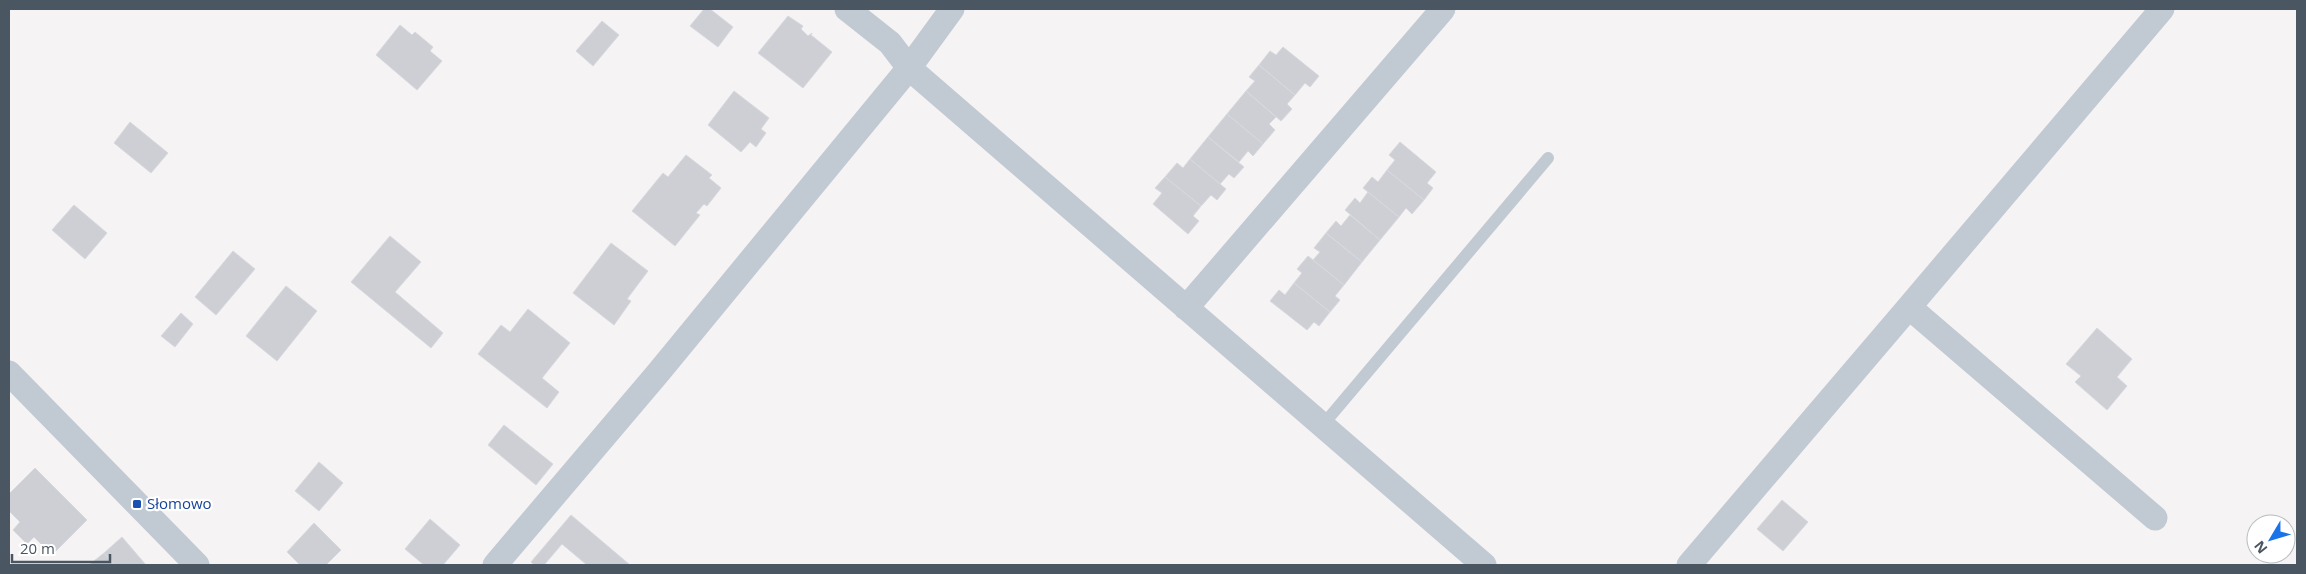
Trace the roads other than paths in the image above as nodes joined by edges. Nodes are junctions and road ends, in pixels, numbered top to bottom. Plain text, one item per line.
1 (847, 9) edge
2 (952, 9) edge
3 (1443, 9) edge
4 (2162, 9) edge
5 (909, 68) junction
6 (1548, 158) dead end
7 (1909, 307) junction
8 (1186, 308) junction
9 (9, 373) edge
10 (1322, 426) junction
11 (2155, 518) dead end
12 (197, 565) edge
13 (494, 565) edge
14 (1484, 565) edge
15 (1689, 565) edge

1 - 5 street
2 - 5 street
3 - 8 street
4 - 7 street
5 - 8 street
5 - 13 street
6 - 10 lane
7 - 11 street
7 - 15 street
8 - 10 street
9 - 12 street
10 - 14 street

